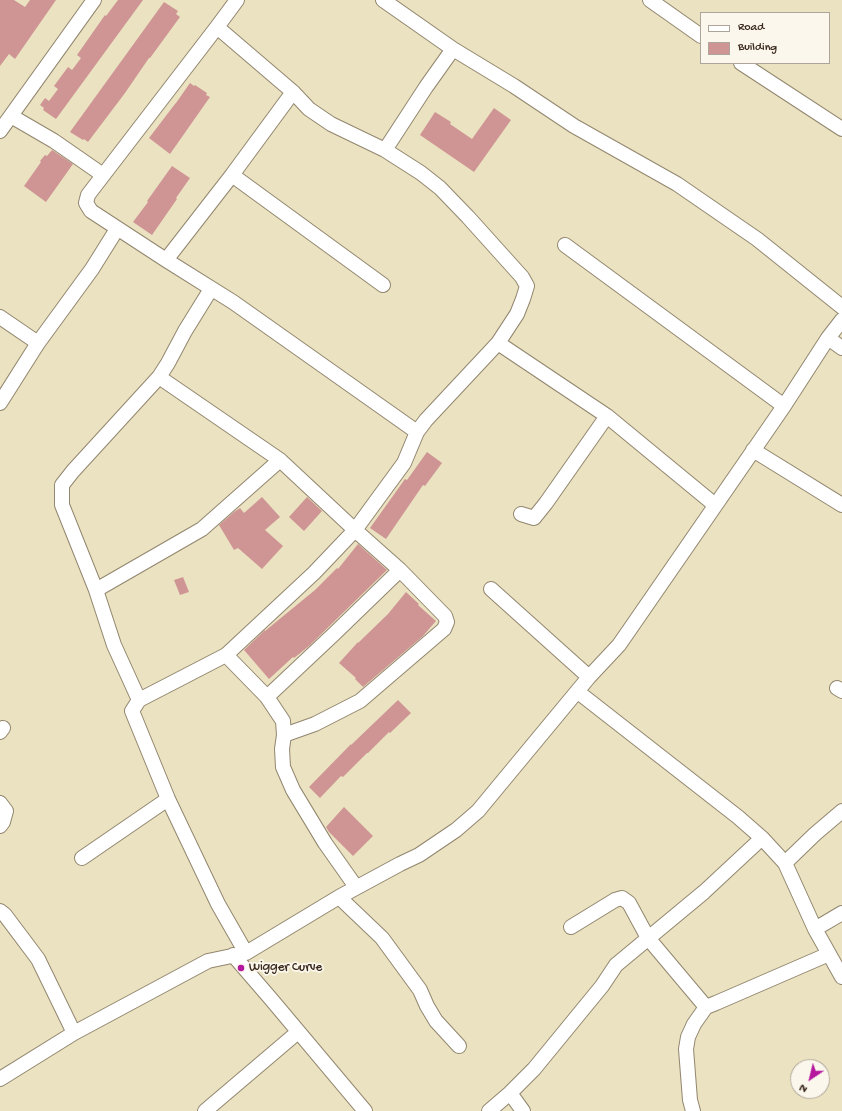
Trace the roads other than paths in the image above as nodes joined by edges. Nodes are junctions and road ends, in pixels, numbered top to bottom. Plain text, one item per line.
1 (94, 0) edge
2 (237, 0) edge
3 (383, 0) edge
4 (660, 2) edge
5 (217, 27) junction
6 (700, 35) edge
7 (453, 49) junction
8 (743, 64) edge
9 (292, 92) junction
10 (11, 116) junction
11 (842, 129) edge
12 (0, 131) edge
13 (385, 150) junction
14 (103, 175) junction
15 (232, 175) junction
16 (117, 229) junction
17 (565, 245) dead end
18 (166, 260) junction
19 (383, 285) dead end
20 (211, 289) junction
21 (842, 307) edge
22 (0, 317) edge
23 (842, 320) edge
24 (828, 338) junction
25 (38, 343) junction
26 (498, 343) junction
27 (842, 348) edge
28 (159, 377) junction
29 (0, 403) edge
30 (784, 406) junction
31 (607, 416) junction
32 (417, 432) junction
33 (753, 450) junction
34 (280, 460) junction
35 (716, 505) junction
36 (842, 505) edge
37 (521, 514) dead end
38 (355, 530) junction
39 (400, 570) junction
40 (96, 590) junction
41 (491, 590) dead end
42 (226, 655) junction
43 (589, 677) junction
44 (578, 692) junction
45 (266, 697) junction
46 (138, 700) junction
47 (284, 735) junction
48 (168, 799) junction
49 (0, 803) edge
50 (842, 811) edge
51 (0, 826) edge
52 (762, 838) junction
53 (82, 858) dead end
54 (785, 863) junction
55 (356, 887) junction
56 (338, 897) junction
57 (0, 911) edge
58 (842, 913) edge
59 (571, 927) dead end
60 (815, 929) junction
61 (648, 938) junction
62 (240, 954) junction
63 (829, 954) junction
64 (842, 976) edge
65 (706, 1007) junction
66 (298, 1032) junction
67 (74, 1033) junction
68 (458, 1046) dead end
69 (0, 1079) edge
70 (510, 1093) junction
71 (205, 1111) edge
72 (365, 1111) edge
73 (489, 1111) edge
74 (523, 1111) edge
75 (693, 1111) edge

1 - 10 street
2 - 5 street
3 - 7 street
4 - 6 street
5 - 9 street
5 - 14 street
7 - 13 street
7 - 21 street
8 - 11 street
9 - 13 street
9 - 15 street
10 - 12 street
10 - 14 street
13 - 26 street
14 - 16 street
15 - 18 street
15 - 19 street
16 - 18 street
16 - 25 street
17 - 30 street
18 - 20 street
20 - 28 street
20 - 32 street
22 - 25 street
23 - 24 street
24 - 27 street
24 - 30 street
25 - 29 street
26 - 31 street
26 - 32 street
28 - 34 street
28 - 40 street
30 - 33 street
31 - 35 street
31 - 37 street
32 - 38 street
33 - 35 street
33 - 36 street
34 - 38 street
34 - 40 street
35 - 43 street
38 - 39 street
38 - 42 street
39 - 45 street
39 - 47 street
40 - 46 street
41 - 43 street
42 - 45 street
42 - 46 street
43 - 44 street
44 - 52 street
44 - 55 street
45 - 47 street
46 - 48 street
47 - 55 street
48 - 53 street
48 - 62 street
49 - 51 street
50 - 54 street
52 - 54 street
52 - 61 street
54 - 60 street
55 - 56 street
56 - 62 street
56 - 68 street
57 - 67 street
58 - 60 street
59 - 61 street
60 - 63 street
61 - 65 street
61 - 70 street
62 - 66 street
62 - 67 street
63 - 64 street
63 - 65 street
65 - 75 street
66 - 71 street
66 - 72 street
67 - 69 street
70 - 73 street
70 - 74 street

